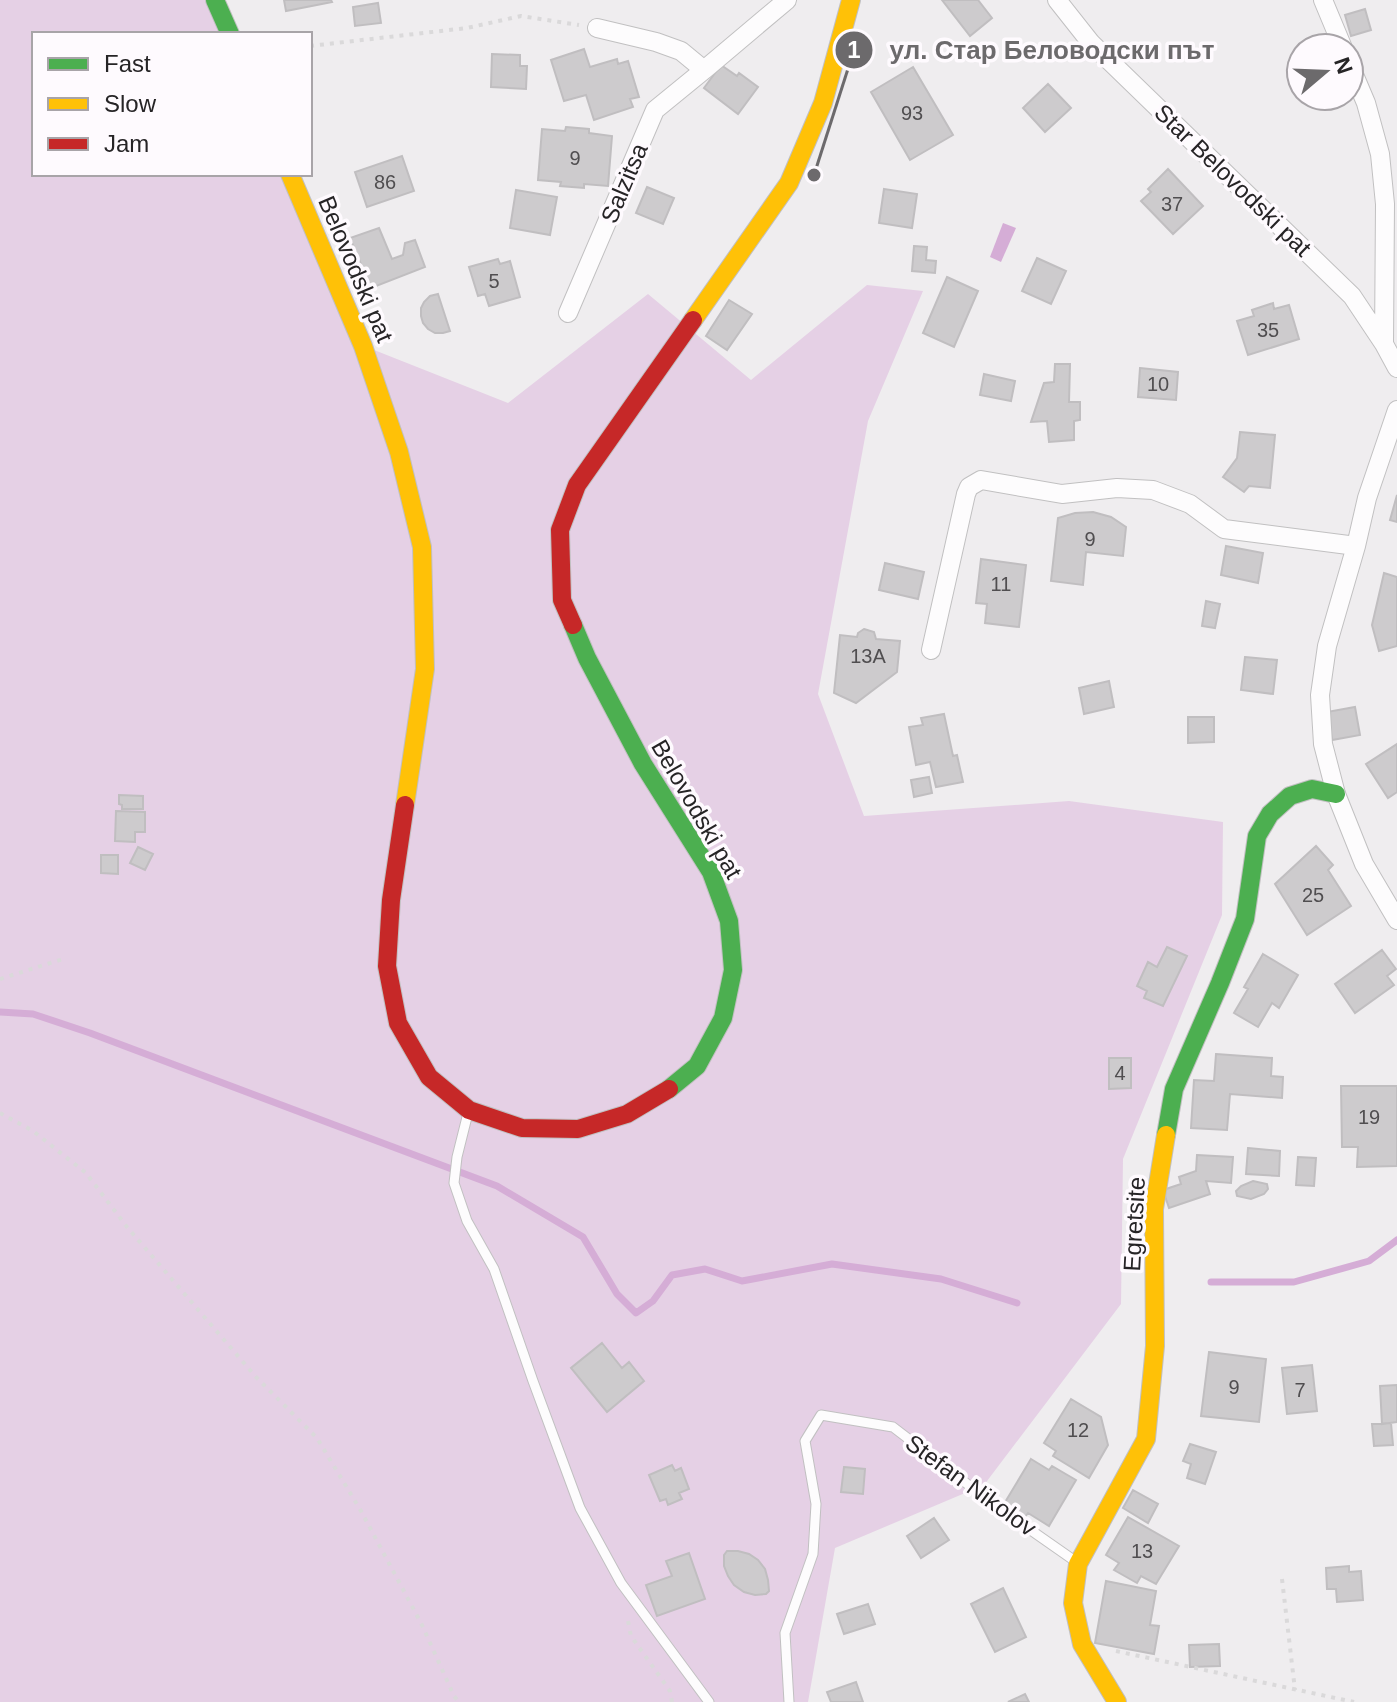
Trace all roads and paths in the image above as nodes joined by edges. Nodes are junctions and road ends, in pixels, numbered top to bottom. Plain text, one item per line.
1 (215, 0) edge
2 (787, 0) edge
3 (851, 0) edge
4 (1057, 0) edge
5 (1323, 0) edge
6 (597, 28) joint
7 (229, 32) edge
8 (1336, 32) edge
9 (312, 46) edge
10 (704, 70) junction
11 (1365, 101) edge
12 (291, 176) edge
13 (568, 313) dead end
14 (1384, 344) junction
15 (1397, 368) edge
16 (1397, 410) edge
17 (1356, 546) junction
18 (931, 650) dead end
19 (1336, 794) junction
20 (1397, 920) edge
21 (66, 958) dead end
22 (0, 979) edge
23 (469, 1110) junction
24 (0, 1113) edge
25 (1078, 1564) junction
26 (1282, 1579) dead end
27 (621, 1583) junction
28 (1082, 1644) junction
29 (1295, 1690) junction
30 (459, 1702) edge
31 (672, 1702) edge
32 (709, 1702) edge
33 (789, 1702) edge
34 (1117, 1702) edge
35 (1354, 1702) edge

1 - 7 street
2 - 10 street, Salzitsa
3 - 23 street, Belovodski pat
4 - 14 street, Star Belovodski pat
5 - 8 street
6 - 9 path
6 - 10 street
10 - 13 street, Salzitsa
11 - 14 street
12 - 23 street, Belovodski pat
14 - 15 street, Star Belovodski pat
16 - 17 street
17 - 18 street
17 - 19 street
19 - 20 street
19 - 25 street, Egretsite
21 - 22 path
23 - 27 lane
24 - 30 path
25 - 28 street, Egretsite
25 - 33 lane, Stefan Nikolov
26 - 29 path
27 - 31 path
27 - 32 lane
28 - 29 path
28 - 34 street, Egretsite
29 - 35 path

